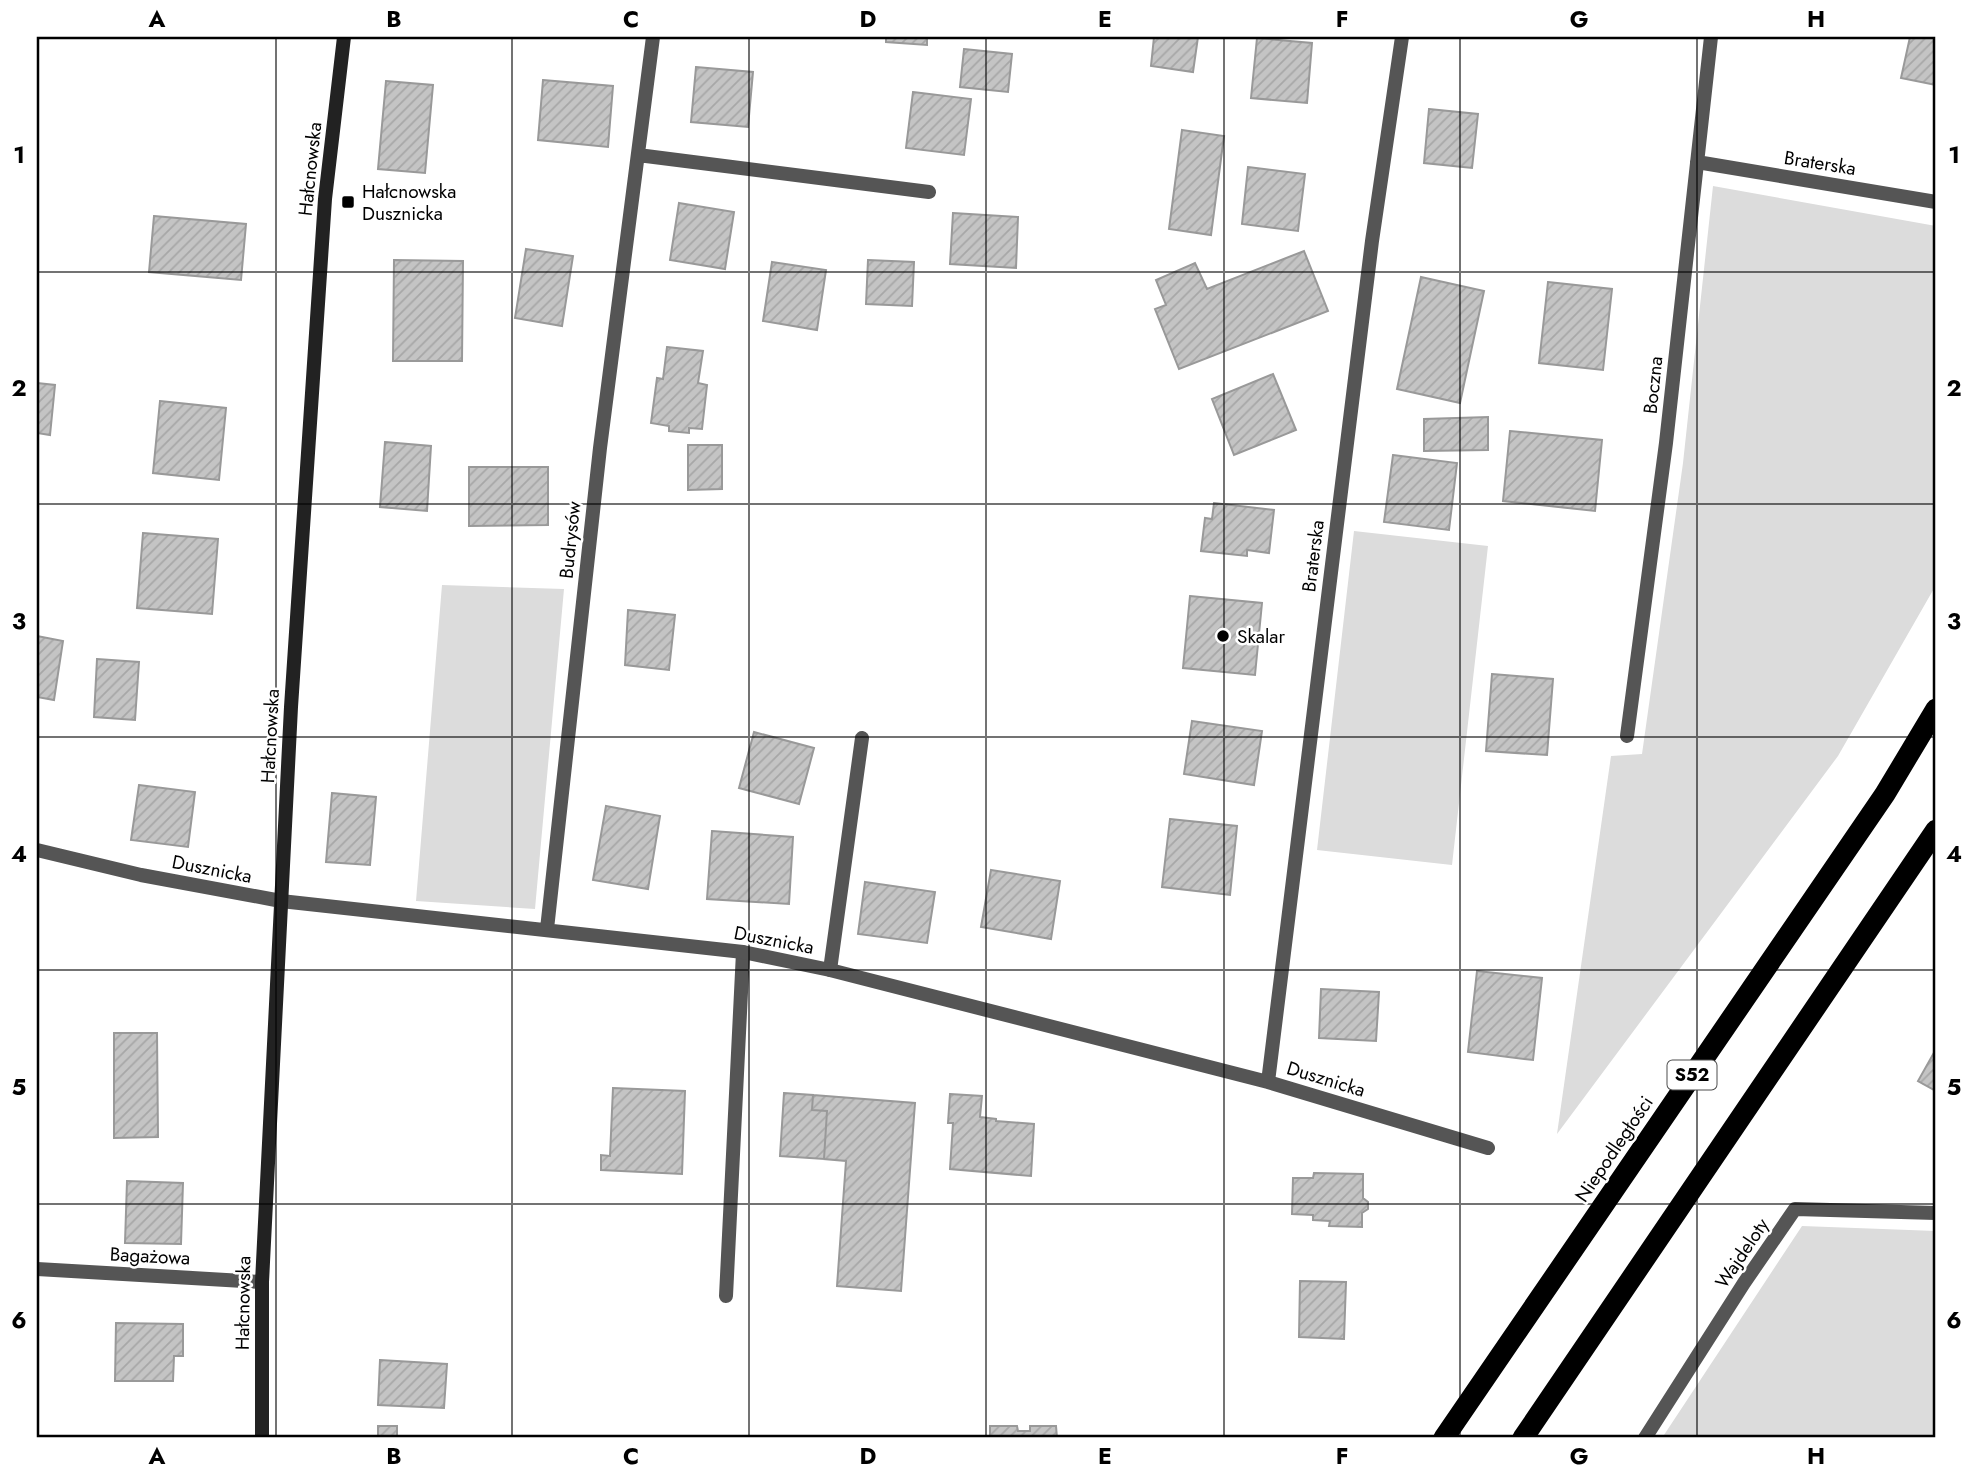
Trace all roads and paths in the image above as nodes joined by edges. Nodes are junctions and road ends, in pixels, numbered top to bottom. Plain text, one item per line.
1 (344, 37) edge
2 (653, 37) edge
3 (1402, 37) edge
4 (1711, 37) edge
5 (638, 155) junction
6 (1697, 162) junction
7 (929, 192) dead end
8 (1936, 202) edge
9 (1936, 709) edge
10 (1627, 736) dead end
11 (862, 738) dead end
12 (1936, 830) edge
13 (37, 850) edge
14 (281, 901) junction
15 (547, 929) junction
16 (743, 952) junction
17 (830, 970) junction
18 (1268, 1082) junction
19 (1488, 1147) dead end
20 (1936, 1213) edge
21 (37, 1269) edge
22 (262, 1282) junction
23 (726, 1296) dead end
24 (262, 1438) edge
25 (1444, 1438) edge
26 (1523, 1438) edge
27 (1645, 1438) edge

1 - 14 street, Hałcnowska
2 - 5 street, Budrysów
3 - 18 street, Braterska
4 - 6 street, Boczna
5 - 7 street
5 - 15 street, Budrysów
6 - 8 street, Braterska
6 - 10 street, Boczna
9 - 25 highway, Niepodległości / S52
11 - 17 street
12 - 26 highway
13 - 14 street, Dusznicka
14 - 15 street, Dusznicka
14 - 22 street, Hałcnowska
15 - 16 street, Dusznicka
16 - 17 street, Dusznicka
16 - 23 street
17 - 18 street, Dusznicka
18 - 19 street, Dusznicka
20 - 27 street, Wajdeloty
21 - 22 street, Bagażowa
22 - 24 street, Hałcnowska

